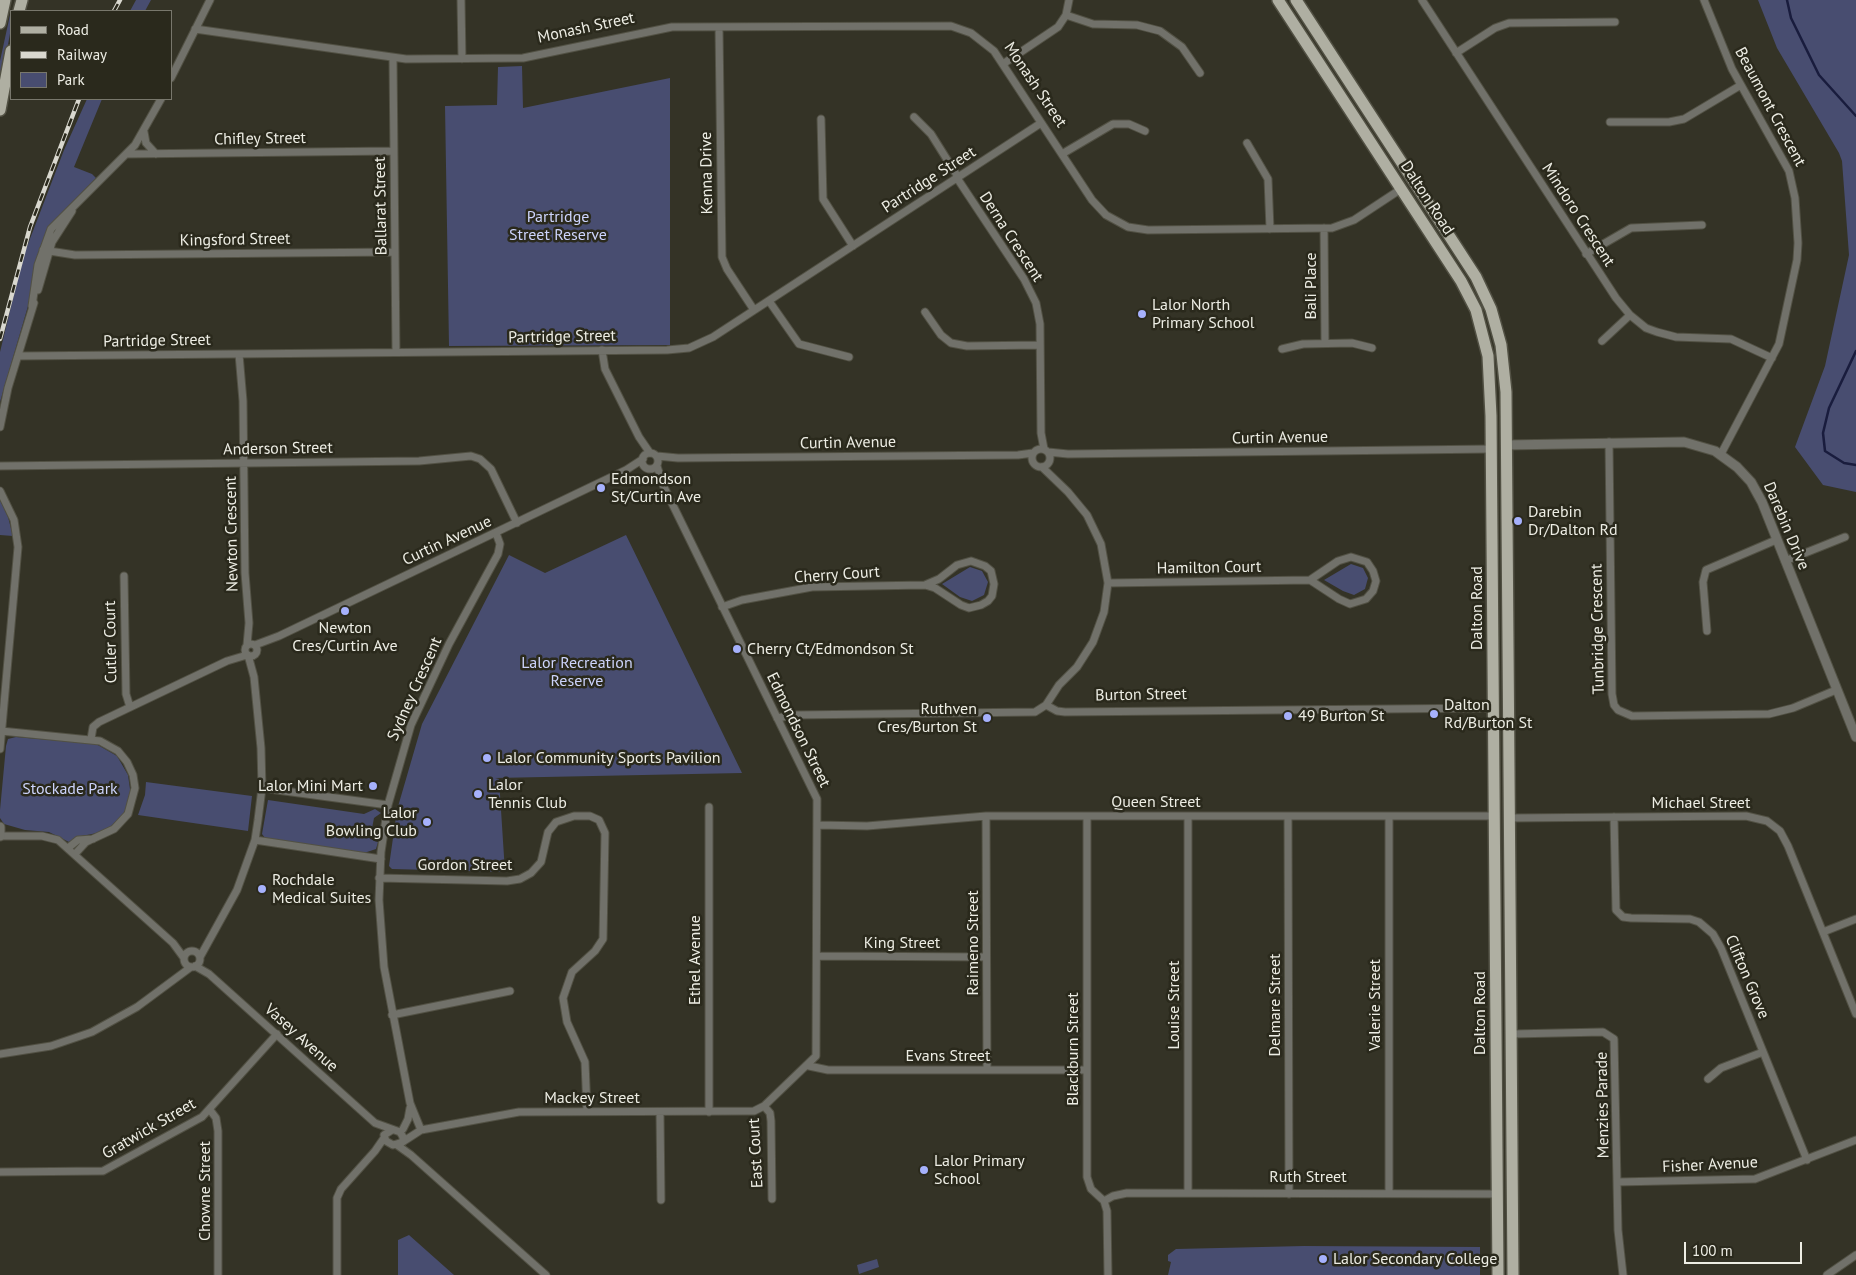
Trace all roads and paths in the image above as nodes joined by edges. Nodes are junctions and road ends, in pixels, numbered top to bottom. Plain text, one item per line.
1 (4, 0) edge
2 (210, 0) edge
3 (462, 0) edge
4 (1070, 0) edge
5 (1278, 0) edge
6 (1296, 0) edge
7 (1422, 0) edge
8 (1704, 0) edge
9 (1066, 15) junction
10 (1615, 22) dead end
11 (0, 23) edge
12 (719, 27) junction
13 (195, 29) junction
14 (1456, 53) junction
15 (10, 56) edge
16 (393, 59) junction
17 (462, 59) junction
18 (1003, 64) junction
19 (1200, 73) dead end
20 (172, 76) edge
21 (1741, 86) junction
22 (160, 100) edge
23 (0, 110) edge
24 (914, 118) dead end
25 (821, 119) dead end
26 (1610, 122) dead end
27 (1041, 123) junction
28 (1145, 131) dead end
29 (144, 132) junction
30 (1246, 143) dead end
31 (394, 151) junction
32 (127, 154) junction
33 (156, 154) junction
34 (1062, 154) junction
35 (957, 177) junction
36 (1414, 181) junction
37 (1402, 189) junction
38 (1702, 225) dead end
39 (1324, 228) junction
40 (1270, 229) junction
41 (853, 246) junction
42 (46, 251) junction
43 (395, 252) junction
44 (1586, 254) junction
45 (769, 301) junction
46 (754, 310) junction
47 (926, 312) dead end
48 (1630, 315) junction
49 (1602, 341) dead end
50 (1325, 343) junction
51 (1040, 345) junction
52 (1372, 348) dead end
53 (1282, 349) dead end
54 (602, 350) junction
55 (396, 352) junction
56 (239, 354) junction
57 (18, 356) junction
58 (849, 357) dead end
59 (1772, 358) junction
60 (0, 427) edge
61 (1609, 442) junction
62 (1506, 445) junction
63 (1492, 449) junction
64 (1044, 454) junction
65 (1721, 454) junction
66 (1018, 455) junction
67 (650, 461) junction
68 (1033, 462) junction
69 (244, 463) junction
70 (0, 466) edge
71 (1042, 467) junction
72 (1055, 480) junction
73 (0, 491) edge
74 (517, 523) junction
75 (496, 532) junction
76 (1845, 537) dead end
77 (1776, 540) junction
78 (1785, 561) junction
79 (124, 576) dead end
80 (1310, 580) junction
81 (1108, 583) junction
82 (925, 585) junction
83 (722, 607) junction
84 (1707, 631) dead end
85 (251, 650) junction
86 (1836, 690) junction
87 (1046, 705) junction
88 (130, 707) junction
89 (1494, 708) junction
90 (1509, 708) junction
91 (778, 718) junction
92 (1, 731) edge
93 (1856, 738) edge
94 (91, 739) junction
95 (0, 749) edge
96 (262, 788) junction
97 (388, 805) junction
98 (709, 808) dead end
99 (986, 816) junction
100 (1087, 816) junction
101 (1188, 816) junction
102 (1288, 816) junction
103 (1389, 816) junction
104 (1494, 816) junction
105 (1614, 817) junction
106 (1510, 818) junction
107 (818, 826) junction
108 (0, 832) edge
109 (94, 838) junction
110 (255, 840) junction
111 (68, 848) junction
112 (75, 854) junction
113 (381, 859) junction
114 (379, 878) junction
115 (1856, 918) edge
116 (1823, 932) junction
117 (817, 956) junction
118 (986, 956) junction
119 (192, 959) junction
120 (510, 992) dead end
121 (1856, 1014) edge
122 (392, 1015) junction
123 (277, 1034) junction
124 (1512, 1034) junction
125 (1763, 1052) junction
126 (0, 1054) edge
127 (808, 1066) junction
128 (987, 1070) junction
129 (1087, 1070) junction
130 (1708, 1079) dead end
131 (410, 1103) junction
132 (764, 1106) junction
133 (210, 1110) junction
134 (587, 1111) junction
135 (660, 1112) junction
136 (709, 1112) junction
137 (375, 1122) junction
138 (397, 1130) junction
139 (421, 1130) junction
140 (384, 1137) junction
141 (1856, 1140) edge
142 (399, 1143) junction
143 (376, 1151) junction
144 (1807, 1160) junction
145 (0, 1172) edge
146 (1617, 1182) junction
147 (1188, 1193) junction
148 (1389, 1193) junction
149 (1289, 1194) junction
150 (1497, 1194) junction
151 (1513, 1194) junction
152 (772, 1199) dead end
153 (661, 1200) dead end
154 (1104, 1201) junction
155 (1856, 1255) edge
156 (218, 1275) edge
157 (337, 1275) edge
158 (546, 1275) edge
159 (1108, 1275) edge
160 (1498, 1275) edge
161 (1513, 1275) edge
162 (1623, 1275) edge
163 (1827, 1275) edge

1 - 11 main road
2 - 13 street
3 - 17 street
4 - 9 street
5 - 37 main road, Dalton Road
6 - 36 main road, Dalton Road
7 - 14 street, Mindoro Crescent
8 - 21 street, Beaumont Crescent
9 - 18 street
9 - 19 street
10 - 14 street
12 - 17 street, Monash Street
12 - 18 street, Monash Street
12 - 46 street, Kenna Drive
13 - 16 street, Monash Street
13 - 20 street
14 - 44 street, Mindoro Crescent
15 - 23 main road
16 - 17 street, Monash Street
16 - 31 street, Ballarat Street
18 - 27 street, Monash Street
21 - 26 street
21 - 59 street, Beaumont Crescent
22 - 29 street
24 - 35 street, Derna Crescent
25 - 41 street
27 - 34 street, Monash Street
27 - 35 street, Partridge Street
28 - 34 street
29 - 32 street
29 - 33 street
30 - 40 street
31 - 33 street, Chifley Street
31 - 43 street, Ballarat Street
32 - 33 street, Chifley Street
32 - 42 street
34 - 40 street, Monash Street
35 - 41 street, Partridge Street
35 - 51 street, Derna Crescent
36 - 37 main road, Monash Street
36 - 62 main road, Dalton Road
37 - 39 street, Monash Street
37 - 63 main road, Dalton Road
38 - 44 street
39 - 40 street, Monash Street
39 - 50 street, Bali Place
41 - 45 street, Partridge Street
42 - 43 street, Kingsford Street
42 - 57 street
43 - 55 street, Ballarat Street
44 - 48 street, Mindoro Crescent
45 - 46 street, Partridge Street
45 - 58 street
46 - 54 street, Partridge Street
47 - 51 street
48 - 49 street
48 - 59 street, Mindoro Crescent
50 - 52 street, Bali Place
50 - 53 street, Bali Place
51 - 64 street, Derna Crescent
54 - 55 street, Partridge Street
54 - 67 street, Edmondson Street
55 - 56 street, Partridge Street
56 - 57 street, Partridge Street
56 - 69 street, Newton Crescent
57 - 60 street
59 - 65 street, Beaumont Crescent
61 - 62 street, Darebin Drive
61 - 65 street, Darebin Drive
61 - 86 street, Tunbridge Crescent
62 - 90 main road, Dalton Road
63 - 64 street, Curtin Avenue
63 - 89 main road, Dalton Road
64 - 66 street, Curtin Avenue
64 - 68 street, Derna Crescent
64 - 71 street
64 - 72 street
65 - 77 street, Darebin Drive
66 - 67 street, Curtin Avenue
66 - 68 street, Curtin Avenue
67 - 74 street, Curtin Avenue
67 - 83 street, Edmondson Street
68 - 71 street, Curtin Avenue
69 - 70 street, Anderson Street
69 - 74 street, Anderson Street
69 - 85 street, Newton Crescent
71 - 72 street, Curtin Avenue
72 - 81 street, Curtin Avenue
73 - 92 street
74 - 75 street, Curtin Avenue
75 - 85 street, Curtin Avenue
75 - 97 street, Sydney Crescent
76 - 78 street
77 - 78 street, Darebin Drive
77 - 84 street
78 - 86 street, Darebin Drive
79 - 88 street, Cutler Court
80 - 80 street
80 - 81 street, Hamilton Court
81 - 87 street, Curtin Avenue
82 - 82 street, Cherry Court
82 - 83 street, Cherry Court
83 - 91 street, Edmondson Street
85 - 88 street, Curtin Avenue
85 - 96 street, Newton Crescent
86 - 93 street, Darebin Drive
87 - 89 street, Burton Street
87 - 91 street
88 - 94 street, Curtin Avenue
89 - 90 main road, Burton Street
89 - 104 main road, Dalton Road
90 - 106 main road, Dalton Road
91 - 107 street, Edmondson Street
92 - 94 street
92 - 95 street
94 - 109 street
96 - 97 street
96 - 110 street, Newton Crescent
97 - 113 street, Sydney Crescent
98 - 136 street, Ethel Avenue
99 - 100 street, Queen Street
99 - 107 street, Queen Street
99 - 118 street, Raimeno Street
100 - 101 street, Queen Street
100 - 129 street, Blackburn Street
101 - 102 street, Queen Street
101 - 147 street, Louise Street
102 - 103 street, Queen Street
102 - 149 street, Delmare Street
103 - 104 street, Queen Street
103 - 148 street, Valerie Street
104 - 150 main road, Dalton Road
105 - 106 street, Michael Street
105 - 116 street, Michael Street
105 - 125 street, Clifton Grove
106 - 124 main road, Dalton Road
107 - 117 street, Edmondson Street
108 - 111 street, Vasey Avenue
109 - 111 street
109 - 112 street
110 - 113 street
110 - 119 street, Newton Crescent
111 - 112 street, Vasey Avenue
112 - 119 street, Vasey Avenue
113 - 114 street, Sydney Crescent
114 - 122 street, Sydney Crescent
114 - 134 street, Gordon Street
115 - 116 street
116 - 121 street, Michael Street
117 - 118 street, King Street
117 - 127 street, Edmondson Street
118 - 128 street, Raimeno Street
119 - 123 street, Vasey Avenue
119 - 126 street, Newton Crescent
120 - 122 street
122 - 131 street, Sydney Crescent
123 - 133 street, Gratwick Street
123 - 137 street, Vasey Avenue
124 - 146 street, Menzies Parade
124 - 151 main road, Dalton Road
125 - 130 street
125 - 144 street, Clifton Grove
127 - 128 street, Evans Street
127 - 132 street, Edmondson Street
128 - 129 street, Evans Street
129 - 154 street, Blackburn Street
131 - 138 street, Sydney Crescent
131 - 139 street, Sydney Crescent
132 - 136 street, Mackey Street
132 - 152 street, East Court
133 - 145 street, Gratwick Street
133 - 156 street, Chowne Street
134 - 135 street, Mackey Street
134 - 139 street, Mackey Street
135 - 136 street, Mackey Street
135 - 153 street
137 - 138 street, Vasey Avenue
137 - 140 street, Vasey Avenue
138 - 139 street, Mackey Street
138 - 140 street
138 - 142 street
139 - 142 street, Mackey Street
140 - 142 street, Vasey Avenue
140 - 143 street
141 - 144 street, Fisher Avenue
142 - 143 street, Mackey Street
142 - 158 street
143 - 157 street
144 - 146 street, Fisher Avenue
146 - 162 street, Menzies Parade
147 - 149 street, Ruth Street
147 - 154 street, Ruth Street
148 - 149 street, Ruth Street
148 - 150 street, Ruth Street
150 - 151 main road, Ruth Street
150 - 160 main road, Dalton Road
151 - 161 main road, Dalton Road
154 - 159 street
155 - 163 street

